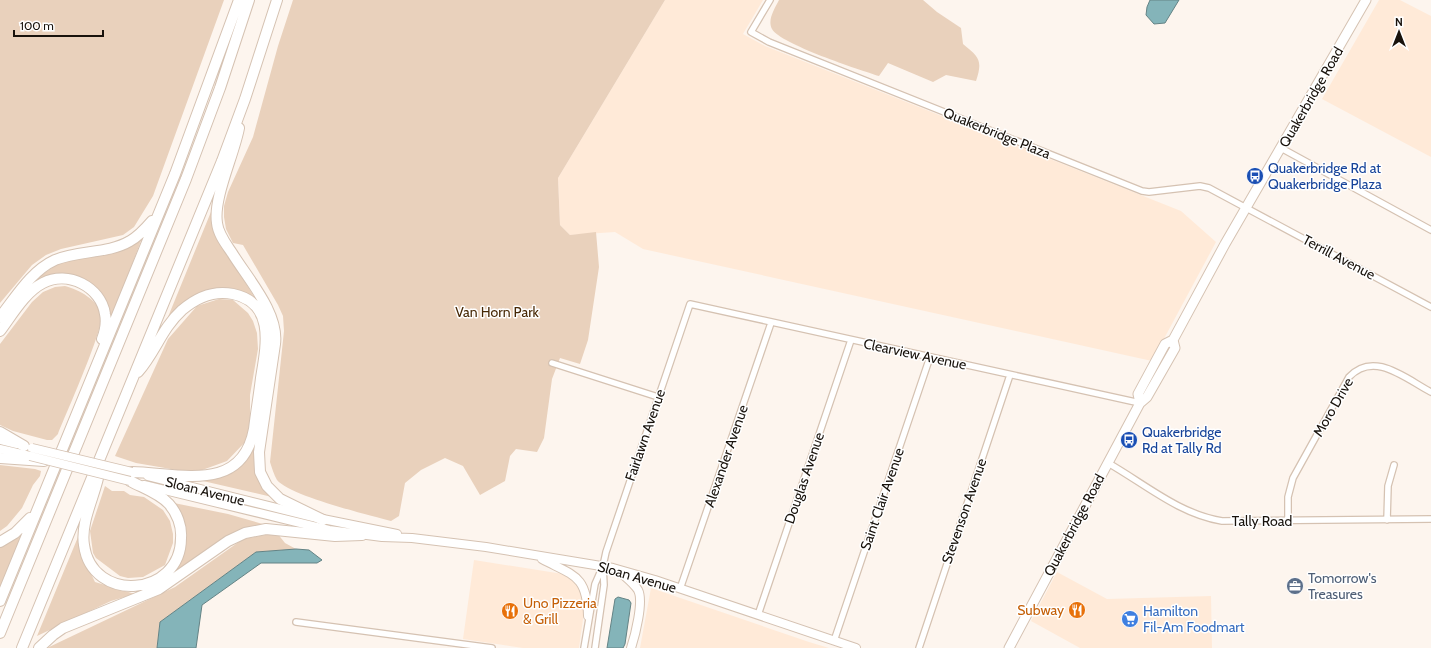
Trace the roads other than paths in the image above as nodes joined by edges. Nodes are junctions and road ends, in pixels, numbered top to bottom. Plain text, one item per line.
1 (239, 0) edge
2 (249, 0) edge
3 (277, 0) edge
4 (770, 0) edge
5 (1366, 0) edge
6 (245, 99) junction
7 (1281, 148) junction
8 (1246, 207) junction
9 (158, 215) junction
10 (1431, 230) edge
11 (690, 304) joint
12 (1431, 307) edge
13 (0, 317) edge
14 (771, 322) junction
15 (0, 331) edge
16 (851, 340) junction
17 (930, 357) junction
18 (552, 363) dead end
19 (1010, 375) junction
20 (134, 376) junction
21 (90, 379) junction
22 (1431, 392) edge
23 (658, 397) junction
24 (1140, 403) junction
25 (0, 432) edge
26 (0, 440) edge
27 (0, 449) edge
28 (28, 452) junction
29 (102, 454) junction
30 (0, 458) edge
31 (51, 462) joint
32 (1108, 463) junction
33 (1394, 465) dead end
34 (131, 477) junction
35 (34, 513) junction
36 (1431, 519) edge
37 (323, 520) junction
38 (1387, 520) junction
39 (1288, 521) junction
40 (362, 535) junction
41 (412, 538) junction
42 (0, 542) edge
43 (536, 555) junction
44 (604, 566) junction
45 (617, 569) junction
46 (680, 589) junction
47 (0, 601) edge
48 (758, 615) junction
49 (588, 616) junction
50 (296, 622) dead end
51 (0, 633) edge
52 (834, 641) junction
53 (22, 648) edge
54 (39, 648) edge
55 (492, 648) edge
56 (584, 648) edge
57 (595, 648) edge
58 (631, 648) edge
59 (856, 648) edge
60 (919, 648) edge
61 (1009, 648) edge

1 - 9 highway
2 - 51 highway
3 - 6 highway
4 - 8 street, Quakerbridge Plaza
5 - 7 main road, Quakerbridge Road
6 - 20 highway
6 - 37 highway
7 - 8 main road, Quakerbridge Road
7 - 10 street
8 - 12 street, Terrill Avenue
8 - 24 main road, Quakerbridge Road
9 - 13 highway
9 - 21 highway
11 - 14 street, Clearview Avenue
11 - 23 street, Fairlawn Avenue
14 - 16 street, Clearview Avenue
14 - 46 street, Alexander Avenue
15 - 21 highway
16 - 17 street, Clearview Avenue
16 - 48 street, Douglas Avenue
17 - 19 street, Clearview Avenue
17 - 52 street, Saint Clair Avenue
18 - 23 street
19 - 24 street, Clearview Avenue
19 - 60 street, Stevenson Avenue
20 - 29 highway
20 - 34 highway
21 - 35 highway
22 - 39 street, Moro Drive
23 - 44 street, Fairlawn Avenue
24 - 32 main road, Quakerbridge Road
25 - 28 highway
26 - 28 main road, Sloan Avenue
27 - 28 main road, Sloan Avenue
28 - 30 highway
28 - 31 highway, bridge
28 - 34 main road, Sloan Avenue, bridge
29 - 34 highway
29 - 53 highway
31 - 34 main road, Sloan Avenue, bridge
32 - 39 street, Tally Road
32 - 61 main road, Quakerbridge Road
33 - 38 street
34 - 37 main road, Sloan Avenue
34 - 40 main road, Sloan Avenue
35 - 42 highway
35 - 47 highway
36 - 38 street, Tally Road
37 - 41 main road, Sloan Avenue
38 - 39 street, Tally Road
40 - 41 main road, Sloan Avenue
40 - 54 highway
41 - 43 main road, Sloan Avenue
43 - 44 main road, Sloan Avenue
43 - 49 main road
44 - 45 main road, Sloan Avenue
44 - 49 street, Fairlawn Avenue
44 - 57 street, Fairlawn Avenue
45 - 46 main road, Sloan Avenue
45 - 58 main road
46 - 48 main road, Sloan Avenue
48 - 52 main road, Sloan Avenue
49 - 56 street, Fairlawn Avenue
50 - 55 street
52 - 59 main road, Sloan Avenue

